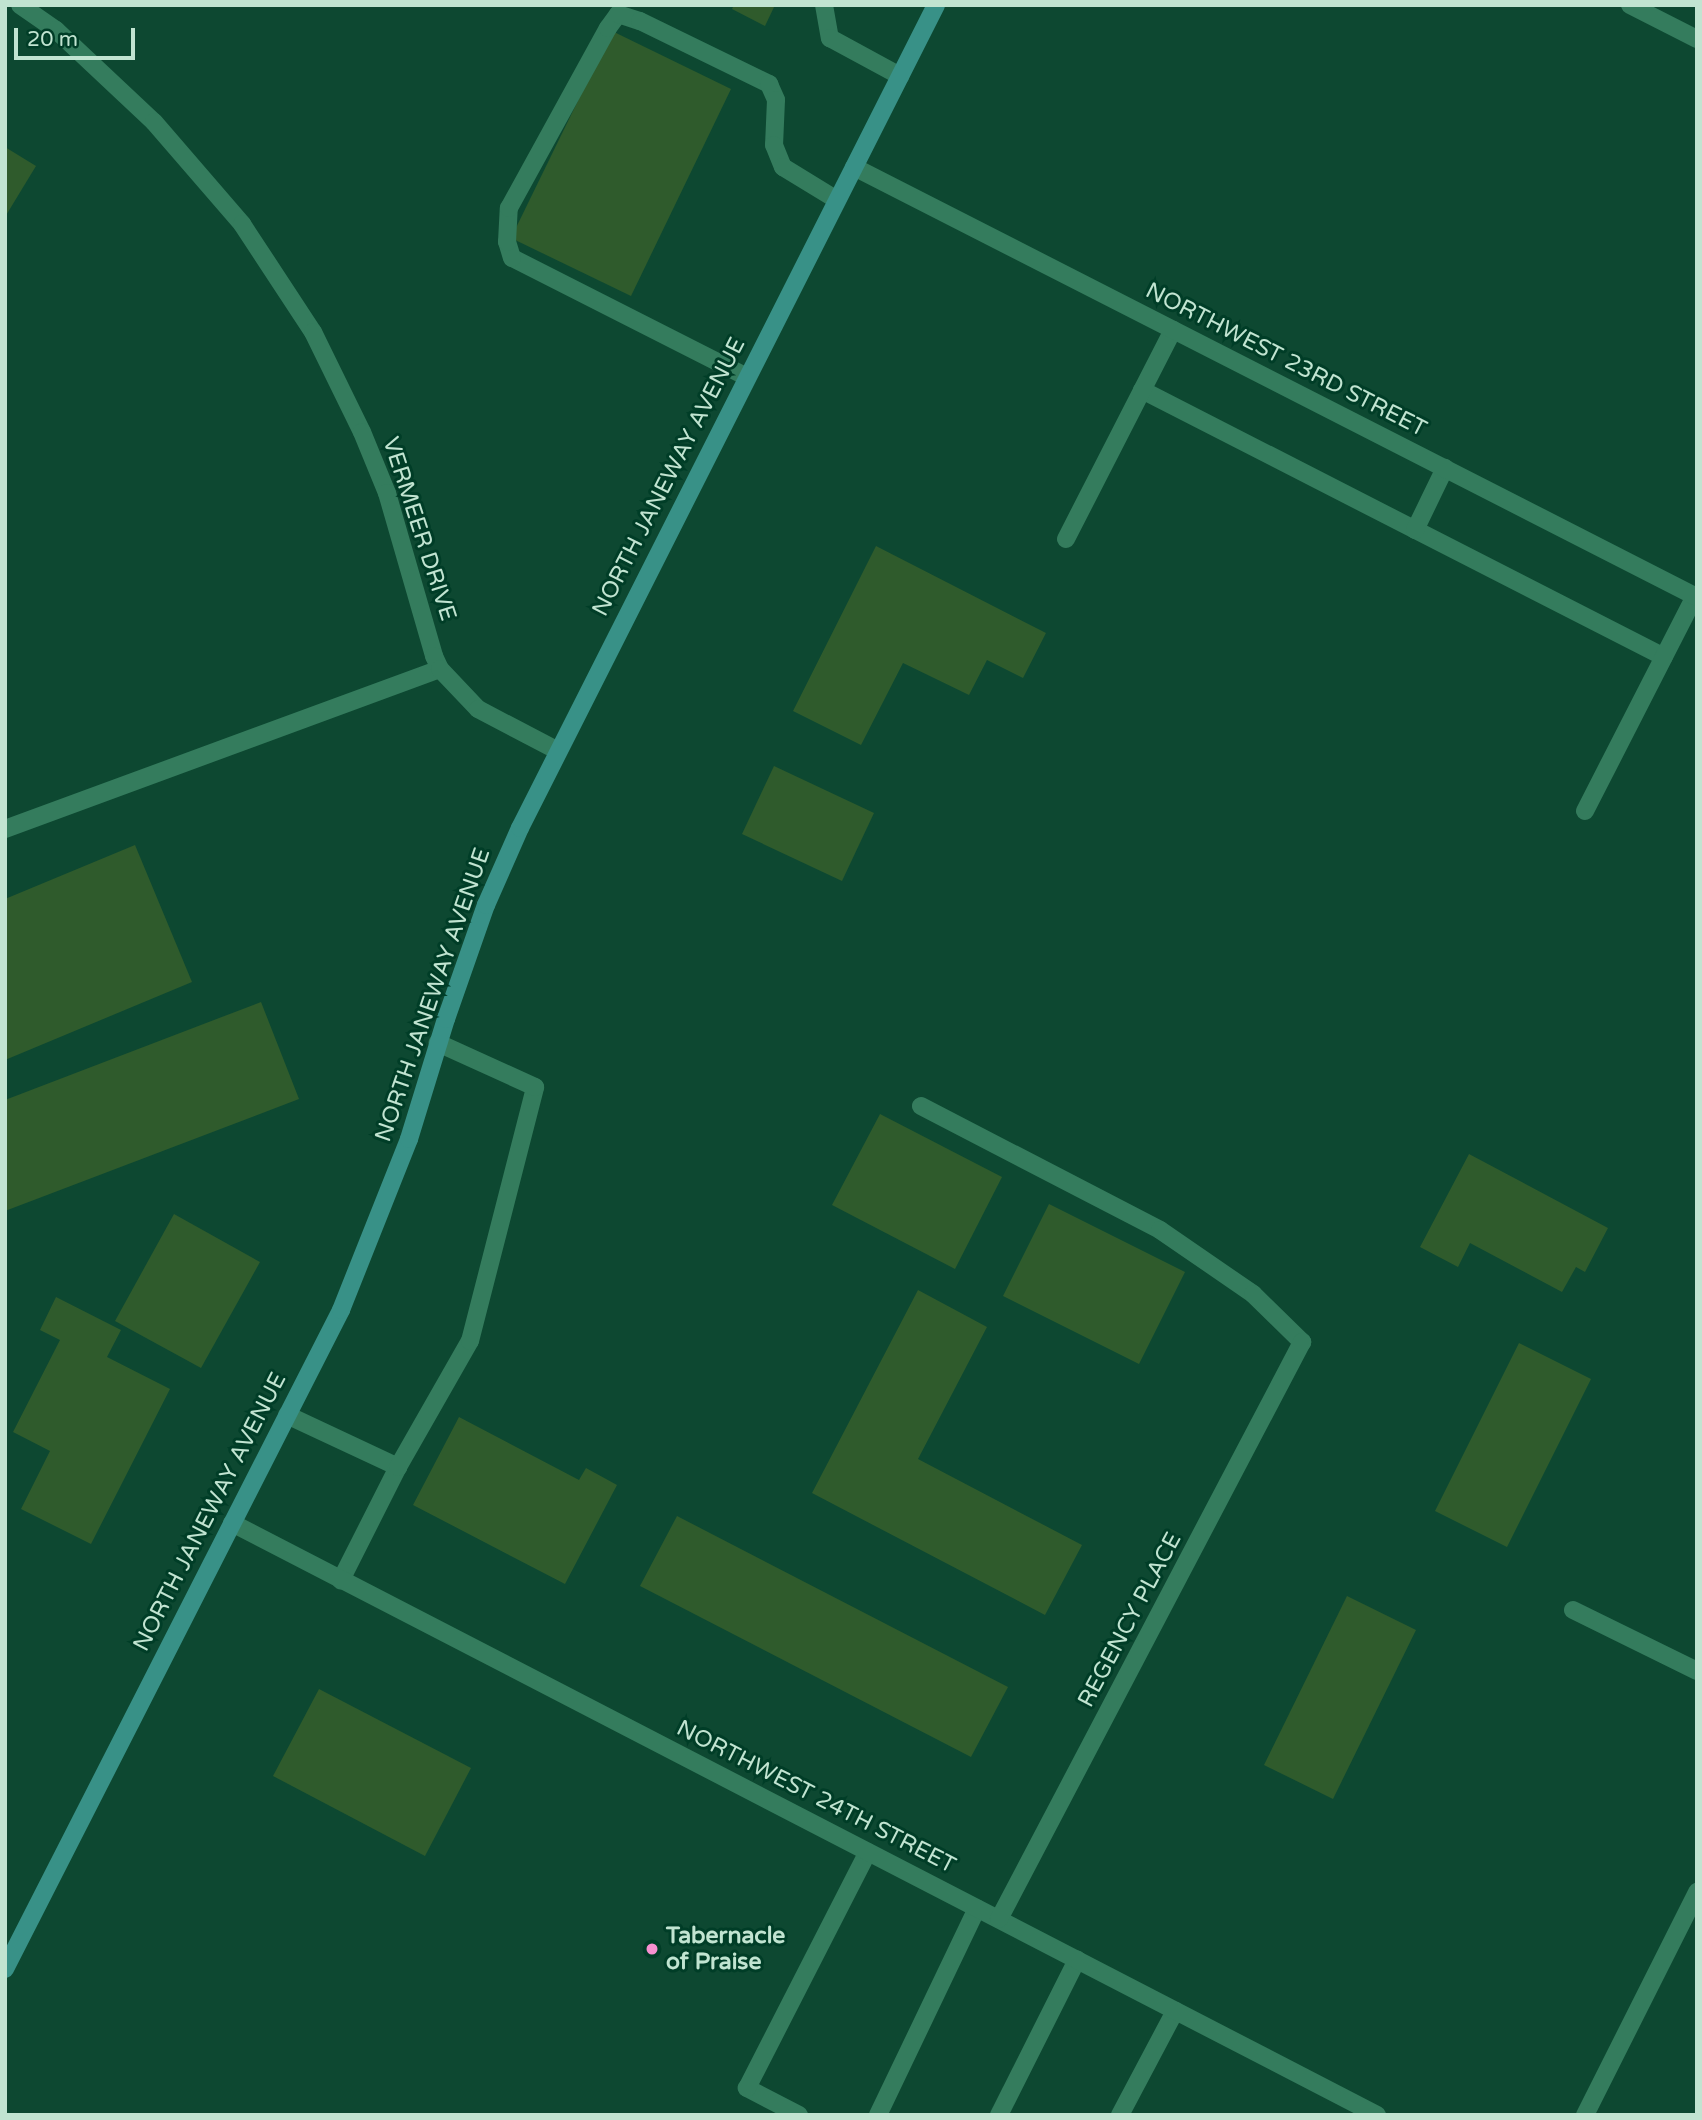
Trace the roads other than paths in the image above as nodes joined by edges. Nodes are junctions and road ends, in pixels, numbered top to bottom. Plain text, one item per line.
1 (20, 5) edge
2 (824, 5) edge
3 (936, 5) edge
4 (1630, 5) edge
5 (1697, 39) edge
6 (900, 76) junction
7 (854, 167) junction
8 (837, 200) junction
9 (1174, 330) junction
10 (747, 377) junction
11 (1142, 390) junction
12 (1446, 468) junction
13 (1415, 530) junction
14 (1066, 539) dead end
15 (1696, 597) edge
16 (1664, 657) junction
17 (440, 668) junction
18 (558, 751) junction
19 (1585, 811) dead end
20 (5, 829) edge
21 (438, 1043) junction
22 (921, 1106) dead end
23 (287, 1415) junction
24 (398, 1467) junction
25 (232, 1523) junction
26 (341, 1580) junction
27 (1573, 1610) dead end
28 (1697, 1671) edge
29 (869, 1852) junction
30 (1697, 1892) edge
31 (977, 1908) junction
32 (999, 1919) junction
33 (1077, 1960) junction
34 (5, 1969) edge
35 (1175, 2011) junction
36 (799, 2115) edge
37 (878, 2115) edge
38 (999, 2115) edge
39 (1120, 2115) edge
40 (1377, 2115) edge
41 (1585, 2115) edge

1 - 17 street, VERMEER DRIVE
2 - 6 street
3 - 6 main road, NORTH JANEWAY AVENUE
4 - 5 street
6 - 7 main road, NORTH JANEWAY AVENUE
7 - 8 main road, NORTH JANEWAY AVENUE
7 - 9 street, NORTHWEST 23RD STREET
8 - 10 main road, NORTH JANEWAY AVENUE
8 - 10 street
9 - 11 street
9 - 12 street, NORTHWEST 23RD STREET
10 - 18 main road, NORTH JANEWAY AVENUE
11 - 13 street
11 - 14 street
12 - 13 street
12 - 15 street, NORTHWEST 23RD STREET
13 - 16 street
15 - 16 street
16 - 19 street
17 - 18 street, VERMEER DRIVE
17 - 20 street
18 - 21 main road, NORTH JANEWAY AVENUE
21 - 23 main road, NORTH JANEWAY AVENUE
21 - 24 street
22 - 32 street, REGENCY PLACE
23 - 24 street
23 - 25 main road, NORTH JANEWAY AVENUE
24 - 26 street
25 - 26 street, NORTHWEST 24TH STREET
25 - 34 main road, NORTH JANEWAY AVENUE
26 - 29 street, NORTHWEST 24TH STREET
27 - 28 street
29 - 31 street, NORTHWEST 24TH STREET
29 - 36 street
30 - 41 street
31 - 32 street, NORTHWEST 24TH STREET
31 - 37 street
32 - 33 street, NORTHWEST 24TH STREET
33 - 35 street, NORTHWEST 24TH STREET
33 - 38 street
35 - 39 street
35 - 40 street, NORTHWEST 24TH STREET

